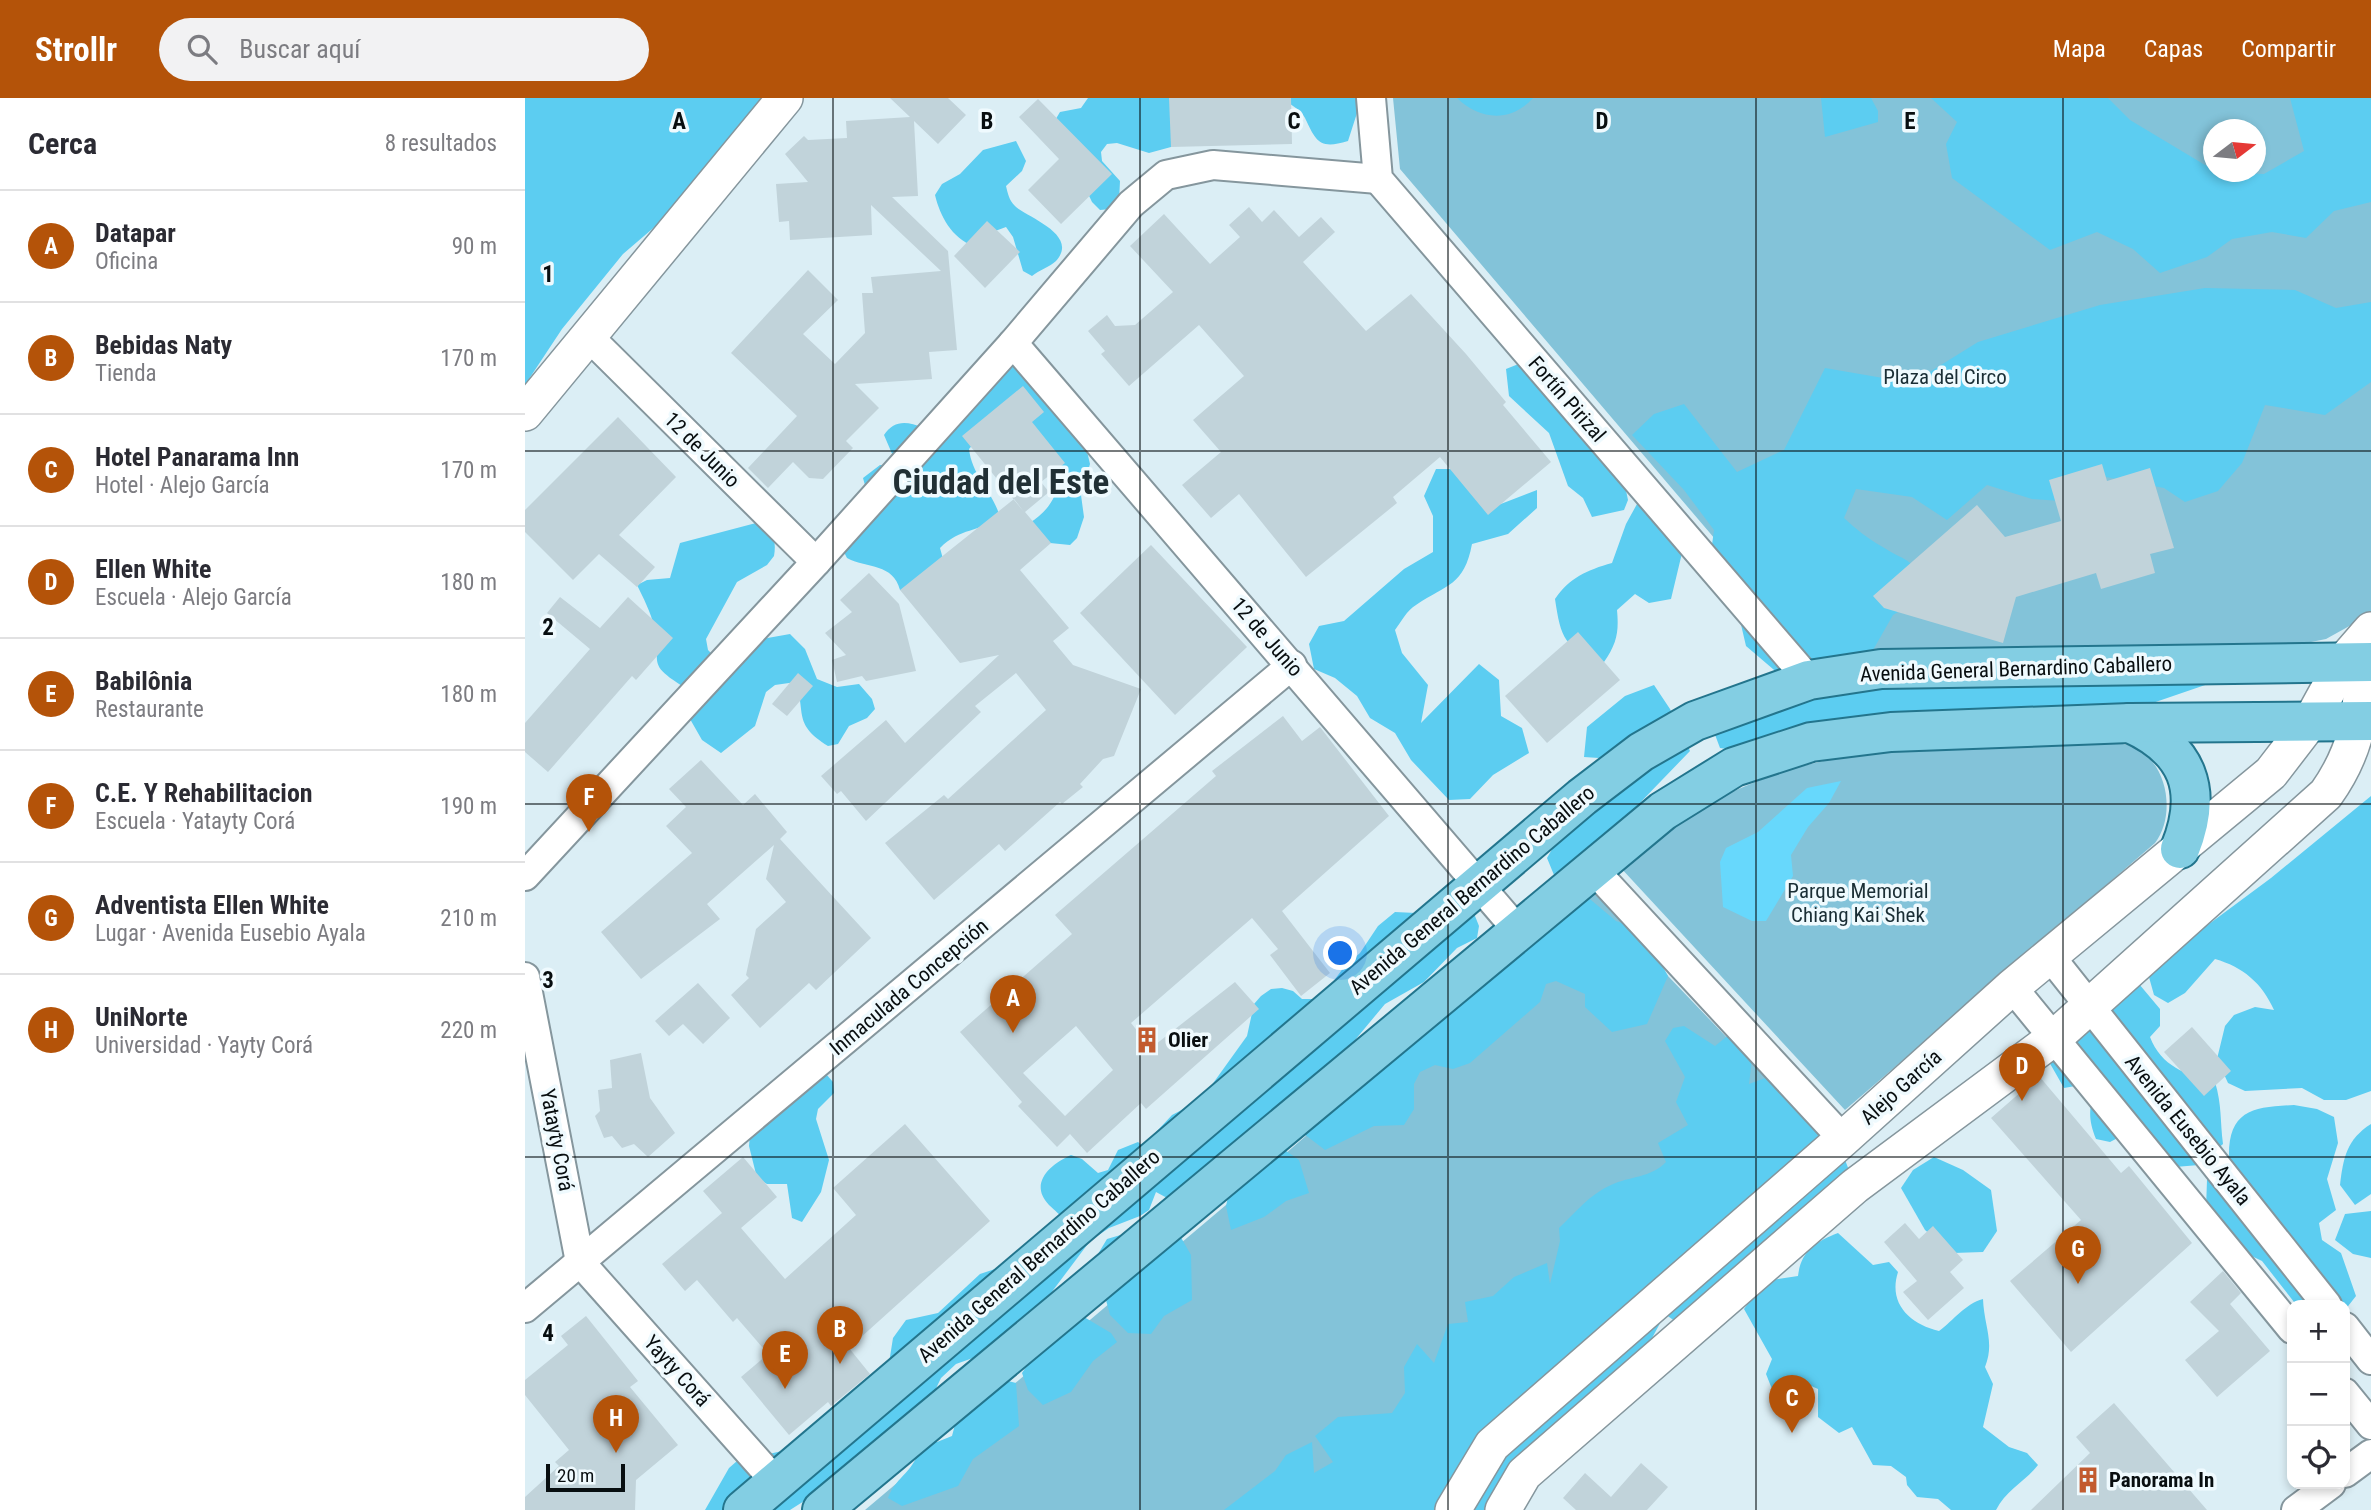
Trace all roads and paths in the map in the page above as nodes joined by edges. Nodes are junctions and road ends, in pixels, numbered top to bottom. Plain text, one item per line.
1 (785, 98) edge
2 (1371, 98) edge
3 (1378, 179) junction
4 (589, 337) junction
5 (1013, 343) junction
6 (525, 413) edge
7 (816, 562) junction
8 (2363, 650) edge
9 (1291, 665) junction
10 (1809, 680) junction
11 (2311, 721) junction
12 (2366, 721) edge
13 (2130, 723) junction
14 (2180, 849) junction
15 (1593, 869) junction
16 (525, 876) edge
17 (1479, 885) junction
18 (1520, 933) junction
19 (2049, 956) junction
20 (525, 977) edge
21 (2012, 986) junction
22 (2089, 1006) junction
23 (2054, 1038) junction
24 (1843, 1139) junction
25 (580, 1262) junction
26 (2323, 1300) edge
27 (525, 1308) edge
28 (2287, 1323) edge
29 (2350, 1333) edge
30 (2371, 1360) edge
31 (2350, 1399) edge
32 (2371, 1425) edge
33 (2371, 1454) edge
34 (2350, 1470) edge
35 (775, 1481) junction
36 (2324, 1489) edge
37 (743, 1510) edge
38 (822, 1510) edge
39 (1453, 1510) edge
40 (1503, 1510) edge
41 (2296, 1510) edge

1 - 4 street
2 - 3 street
3 - 5 street
3 - 10 street, Fortín Pirizal
4 - 6 street
4 - 7 street, 12 de Junio
5 - 7 street
5 - 9 street, 12 de Junio
7 - 16 street
8 - 10 main road, Avenida General Bernardino Caballero
8 - 11 street, Alejo García
8 - 12 street
9 - 17 street, 12 de Junio
9 - 25 street, Inmaculada Concepción
10 - 17 main road, Avenida General Bernardino Caballero
11 - 12 main road
11 - 13 main road
11 - 14 street, Alejo García
12 - 22 street
13 - 14 main road
13 - 15 main road
14 - 19 street, Alejo García
15 - 18 main road
15 - 24 street
17 - 18 street, 12 de Junio
17 - 35 main road, Avenida General Bernardino Caballero
18 - 38 main road
19 - 21 street, Alejo García
19 - 22 street, Avenida Eusebio Ayala
20 - 25 street, Yatayty Corá
21 - 23 street
21 - 24 street, Alejo García
22 - 23 street
22 - 26 street, Avenida Eusebio Ayala
23 - 28 street
23 - 40 street
24 - 39 street, Alejo García
25 - 27 street, Inmaculada Concepción
25 - 35 street, Yayty Corá
29 - 30 street
31 - 32 street
33 - 34 street
35 - 37 main road, Avenida General Bernardino Caballero
36 - 41 street

